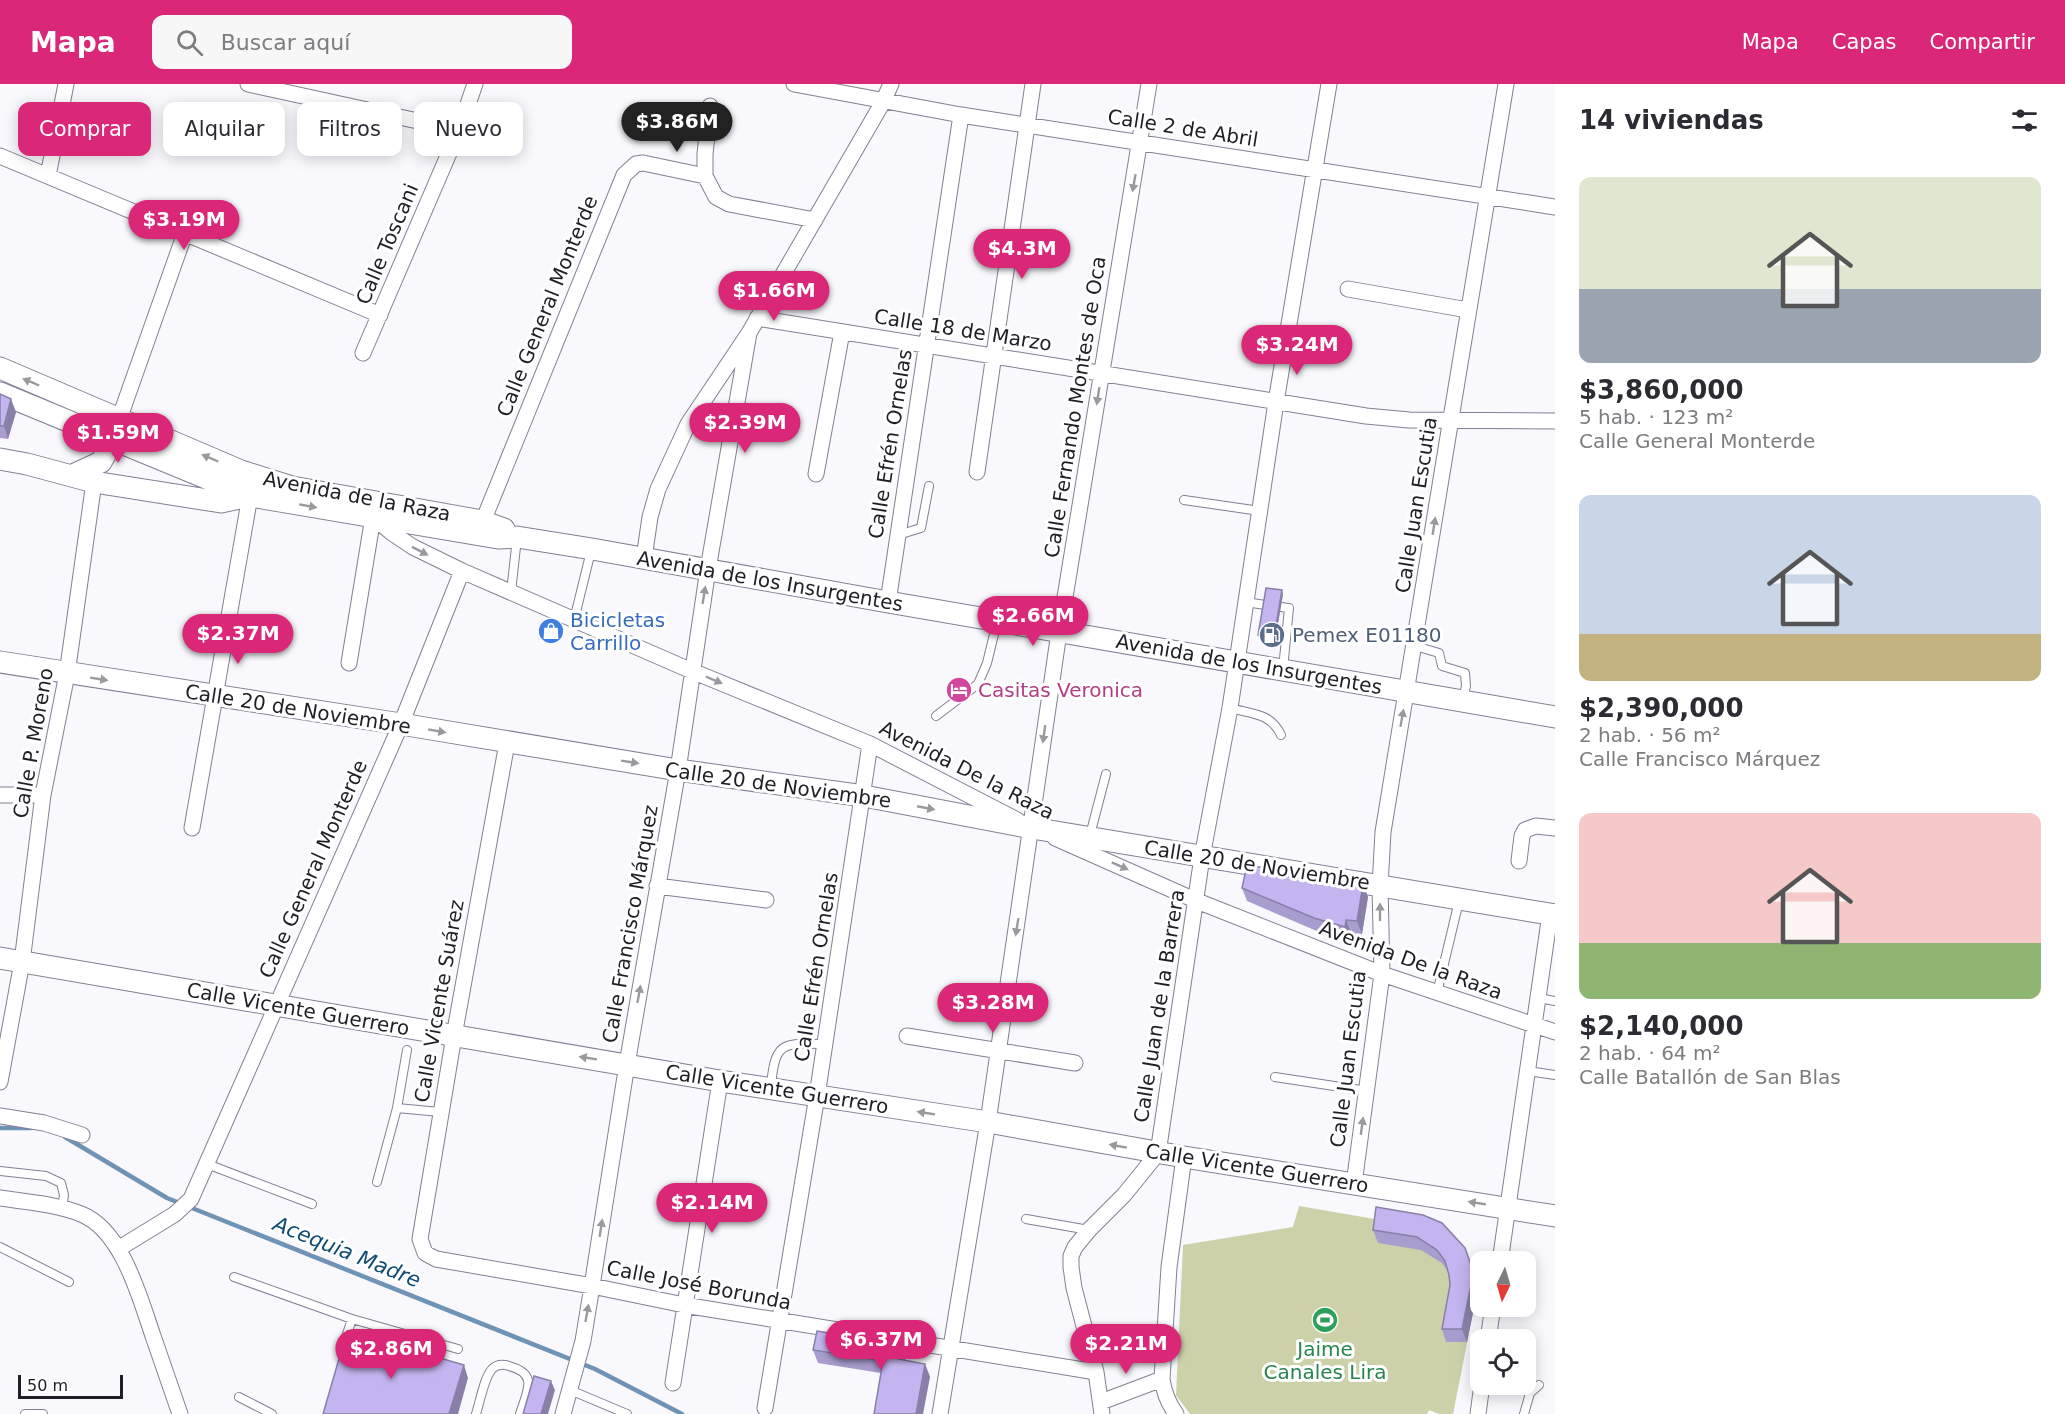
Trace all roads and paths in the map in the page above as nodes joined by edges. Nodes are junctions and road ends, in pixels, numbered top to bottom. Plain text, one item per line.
1 (66, 84) edge
2 (248, 84) edge
3 (475, 84) edge
4 (891, 84) edge
5 (1032, 84) edge
6 (1149, 84) edge
7 (1329, 84) edge
8 (1506, 84) edge
9 (799, 86) edge
10 (469, 102) edge
11 (883, 102) junction
12 (710, 106) dead end
13 (961, 115) junction
14 (414, 120) edge
15 (1027, 125) junction
16 (1140, 142) junction
17 (0, 156) edge
18 (448, 156) edge
19 (1314, 170) junction
20 (48, 176) junction
21 (705, 176) junction
22 (1486, 196) junction
23 (1555, 207) edge
24 (814, 220) junction
25 (185, 233) junction
26 (1348, 289) dead end
27 (1468, 310) junction
28 (380, 315) junction
29 (757, 318) junction
30 (842, 332) junction
31 (749, 333) junction
32 (927, 346) junction
33 (363, 353) dead end
34 (994, 357) junction
35 (0, 368) edge
36 (1102, 374) junction
37 (0, 393) edge
38 (1276, 402) junction
39 (118, 419) junction
40 (1451, 421) junction
41 (1555, 421) edge
42 (113, 441) junction
43 (0, 459) edge
44 (977, 472) dead end
45 (816, 474) dead end
46 (73, 475) junction
47 (94, 482) junction
48 (929, 486) dead end
49 (250, 496) junction
50 (1184, 500) dead end
51 (1260, 511) junction
52 (373, 517) junction
53 (480, 528) junction
54 (897, 536) junction
55 (517, 537) junction
56 (591, 549) junction
57 (644, 558) junction
58 (708, 569) junction
59 (462, 571) junction
60 (511, 592) junction
61 (888, 602) junction
62 (1246, 602) junction
63 (1265, 605) edge
64 (1281, 607) edge
65 (574, 620) junction
66 (997, 621) junction
67 (1059, 631) junction
68 (1415, 646) junction
69 (0, 662) edge
70 (349, 663) dead end
71 (1236, 663) junction
72 (1283, 670) junction
73 (692, 671) junction
74 (67, 674) junction
75 (1408, 690) junction
76 (215, 697) junction
77 (1463, 701) junction
78 (1230, 708) junction
79 (936, 716) dead end
80 (1555, 717) edge
81 (400, 724) junction
82 (1281, 735) dead end
83 (507, 743) junction
84 (870, 744) junction
85 (678, 770) junction
86 (1106, 774) dead end
87 (0, 795) edge
88 (43, 795) junction
89 (864, 796) junction
90 (192, 828) dead end
91 (1032, 828) junction
92 (1555, 828) edge
93 (1087, 844) junction
94 (1202, 857) junction
95 (1519, 861) dead end
96 (1380, 885) junction
97 (657, 886) junction
98 (1459, 898) junction
99 (766, 900) dead end
100 (1197, 901) junction
101 (1553, 914) edge
102 (0, 958) edge
103 (22, 962) junction
104 (1382, 974) junction
105 (1437, 993) junction
106 (1539, 999) junction
107 (1555, 1001) edge
108 (276, 1004) junction
109 (1535, 1027) junction
110 (1555, 1032) edge
111 (454, 1036) junction
112 (907, 1036) dead end
113 (825, 1044) junction
114 (407, 1050) dead end
115 (998, 1051) junction
116 (1075, 1063) dead end
117 (627, 1064) junction
118 (1528, 1071) junction
119 (1555, 1075) edge
120 (1275, 1077) dead end
121 (720, 1081) junction
122 (0, 1082) edge
123 (771, 1089) junction
124 (1367, 1091) junction
125 (817, 1096) junction
126 (397, 1108) junction
127 (441, 1112) junction
128 (0, 1116) edge
129 (988, 1122) junction
130 (82, 1135) dead end
131 (1158, 1153) junction
132 (1184, 1157) junction
133 (207, 1164) junction
134 (0, 1171) edge
135 (377, 1182) dead end
136 (1354, 1184) junction
137 (0, 1198) edge
138 (312, 1204) dead end
139 (62, 1208) junction
140 (1508, 1208) junction
141 (1555, 1216) edge
142 (1026, 1219) dead end
143 (1089, 1230) junction
144 (0, 1248) edge
145 (118, 1249) junction
146 (1502, 1251) edge
147 (436, 1259) joint
148 (234, 1277) dead end
149 (69, 1282) dead end
150 (592, 1286) junction
151 (684, 1305) junction
152 (352, 1319) junction
153 (780, 1321) junction
154 (458, 1349) dead end
155 (951, 1349) junction
156 (342, 1350) edge
157 (1096, 1372) junction
158 (1162, 1379) junction
159 (673, 1383) dead end
160 (572, 1384) junction
161 (1539, 1385) dead end
162 (1481, 1395) edge
163 (239, 1397) dead end
164 (765, 1408) dead end
165 (1102, 1408) edge
166 (25, 1414) edge
167 (43, 1414) edge
168 (180, 1414) edge
169 (272, 1414) edge
170 (476, 1414) edge
171 (520, 1414) edge
172 (563, 1414) edge
173 (627, 1414) edge
174 (940, 1414) edge
175 (1176, 1414) edge
176 (1478, 1414) edge
177 (1524, 1414) edge

1 - 20 street
2 - 14 street
3 - 10 street, Calle Toscani
4 - 11 street
5 - 15 street
6 - 16 street, Calle Fernando Montes de Oca
7 - 19 street, Calle Juan de la Barrera
8 - 22 street, Calle Juan Escutia
9 - 11 street, Calle 2 de Abril
11 - 13 street, Calle 2 de Abril
11 - 24 street
12 - 21 street
13 - 15 street, Calle 2 de Abril
13 - 32 street, Calle Efrén Ornelas
15 - 16 street, Calle 2 de Abril
15 - 34 street
16 - 19 street, Calle 2 de Abril
16 -> 36 street, Calle Fernando Montes de Oca
17 - 20 street
18 - 28 street, Calle Toscani
19 - 22 street, Calle 2 de Abril
19 - 38 street, Calle Juan de la Barrera
20 - 25 street
21 - 24 street
21 - 53 street, Calle General Monterde
22 - 23 street, Calle 2 de Abril
22 - 27 street, Calle Juan Escutia
24 - 29 street
25 - 28 street
25 - 39 street
26 - 27 street
27 - 40 street, Calle Juan Escutia
28 - 33 street, Calle Toscani
29 - 30 street, Calle 18 de Marzo
29 - 31 street
30 - 32 street, Calle 18 de Marzo
30 - 45 street
31 - 57 street
31 - 58 street, Calle Francisco Márquez
32 - 34 street, Calle 18 de Marzo
32 - 54 street, Calle Efrén Ornelas
34 - 36 street, Calle 18 de Marzo
34 - 44 street
39 -> 35 main road, Avenida de la Raza
36 - 38 street, Calle 18 de Marzo
36 -> 67 street, Calle Fernando Montes de Oca
37 - 42 main road, Avenida de la Raza
38 - 40 street, Calle 18 de Marzo
38 - 51 street, Calle Juan de la Barrera
39 - 42 street
53 -> 39 main road, Avenida de la Raza
40 - 41 street, Calle 18 de Marzo
68 -> 40 street, Calle Juan Escutia
42 - 46 main road
42 - 49 main road, Avenida de la Raza
43 - 46 main road
46 - 47 main road
47 - 49 main road
47 - 74 street, Calle P. Moreno
48 - 54 lane
49 -> 52 main road, Avenida de la Raza
49 - 76 street
50 - 51 lane
51 - 62 street, Calle Juan de la Barrera
52 - 53 main road, Avenida de la Raza
52 -> 59 street, Avenida De la Raza
52 - 70 street
53 - 55 main road, Avenida de los Insurgentes
54 - 61 street, Calle Efrén Ornelas
55 - 56 main road, Avenida de los Insurgentes
55 - 60 lane
56 - 57 main road, Avenida de los Insurgentes
56 - 65 lane
57 - 58 main road, Avenida de los Insurgentes
58 - 61 main road, Avenida de los Insurgentes
73 -> 58 street, Calle Francisco Márquez
59 - 60 street, Avenida De la Raza
59 - 81 street, Calle General Monterde
60 - 65 street, Avenida De la Raza
61 - 66 main road, Avenida de los Insurgentes
62 - 63 lane
62 - 71 street, Calle Juan de la Barrera
64 - 72 lane
65 - 73 street, Avenida De la Raza
66 - 67 main road, Avenida de los Insurgentes
66 - 79 lane
67 - 71 main road, Avenida de los Insurgentes
67 -> 91 street, Calle Fernando Montes de Oca
68 - 75 street, Calle Juan Escutia
68 - 77 lane
69 - 74 main road, Calle 20 de Noviembre
71 - 72 main road, Avenida de los Insurgentes
71 - 78 street, Calle Juan de la Barrera
72 - 75 main road, Avenida de los Insurgentes
73 -> 84 street, Avenida De la Raza
73 - 85 street, Calle Francisco Márquez
74 -> 76 main road, Calle 20 de Noviembre
74 - 88 street, Calle P. Moreno
75 - 77 main road, Avenida de los Insurgentes
96 -> 75 street, Calle Juan Escutia
76 - 81 main road, Calle 20 de Noviembre
76 - 90 street
77 - 80 main road, Avenida de los Insurgentes
78 - 82 lane
78 - 94 street, Calle Juan de la Barrera
81 -> 83 main road, Calle 20 de Noviembre
81 - 108 street, Calle General Monterde
83 -> 85 main road, Calle 20 de Noviembre
83 - 111 street, Calle Vicente Suárez
84 - 89 street, Calle Efrén Ornelas
84 - 91 street, Avenida De la Raza
85 - 89 main road, Calle 20 de Noviembre
85 - 97 street, Calle Francisco Márquez
86 - 93 lane
87 - 88 street
88 - 103 street, Calle P. Moreno
89 -> 91 main road, Calle 20 de Noviembre
89 - 113 street, Calle Efrén Ornelas
91 - 93 main road, Calle 20 de Noviembre
91 -> 115 street, Calle Fernando Montes de Oca
92 - 95 street
93 - 94 main road, Calle 20 de Noviembre
93 -> 100 street, Avenida De la Raza
94 - 96 main road, Calle 20 de Noviembre
94 - 100 street, Calle Juan de la Barrera
96 - 98 main road, Calle 20 de Noviembre
104 -> 96 street, Calle Juan Escutia
97 - 99 street
117 -> 97 street, Calle Francisco Márquez
98 - 101 main road, Calle 20 de Noviembre
98 - 105 lane
100 - 104 street, Avenida De la Raza
100 - 131 street, Calle Juan de la Barrera
101 - 106 street
102 - 103 main road, Calle Vicente Guerrero
103 - 108 main road, Calle Vicente Guerrero
103 - 122 street, Calle P. Moreno
104 - 105 street, Avenida De la Raza
104 - 124 street, Calle Juan Escutia
105 - 109 street, Avenida De la Raza
106 - 107 lane
106 - 109 street
108 - 111 main road, Calle Vicente Guerrero
108 - 133 street, Calle General Monterde
109 - 110 street, Avenida De la Raza
109 - 118 street
117 -> 111 main road, Calle Vicente Guerrero
111 - 127 street, Calle Vicente Suárez
112 - 115 street
113 - 123 lane
113 - 125 street, Calle Efrén Ornelas
114 - 126 lane
115 - 116 street
115 - 129 street, Calle Fernando Montes de Oca
117 - 121 main road, Calle Vicente Guerrero
150 -> 117 street, Calle Francisco Márquez
118 - 119 lane
118 - 140 street
120 - 124 lane
121 - 123 main road, Calle Vicente Guerrero
121 - 151 street
123 - 125 main road, Calle Vicente Guerrero
136 -> 124 street, Calle Juan Escutia
129 -> 125 main road, Calle Vicente Guerrero
125 - 153 street, Calle Efrén Ornelas
126 - 127 lane
126 - 135 lane
127 - 147 street, Calle Vicente Suárez
128 - 130 street
131 -> 129 main road, Calle Vicente Guerrero
129 - 155 street, Calle Fernando Montes de Oca
131 - 132 main road, Calle Vicente Guerrero
131 - 143 street
132 - 136 main road, Calle Vicente Guerrero
132 - 158 street
133 - 138 lane
133 - 145 street, Calle General Monterde
134 - 139 lane
140 -> 136 main road, Calle Vicente Guerrero
137 - 139 street
139 - 145 street
140 - 141 main road, Calle Vicente Guerrero
140 - 146 street
142 - 143 lane
143 - 157 street
144 - 149 lane
145 - 168 street
147 - 150 street, Calle José Borunda
148 - 152 lane
150 - 151 street, Calle José Borunda
160 -> 150 street, Calle Francisco Márquez
151 - 153 street, Calle José Borunda
151 - 159 street
152 - 154 lane
152 - 156 lane
153 - 155 street, Calle José Borunda
153 - 164 street, Calle Efrén Ornelas
155 - 157 street, Calle José Borunda
155 - 174 street, Calle Fernando Montes de Oca
157 - 165 street
158 - 165 street
158 - 175 street
160 - 172 street, Calle Francisco Márquez
160 - 173 lane
161 - 177 lane
162 - 176 street
163 - 169 lane
166 - 167 lane
170 - 171 lane

